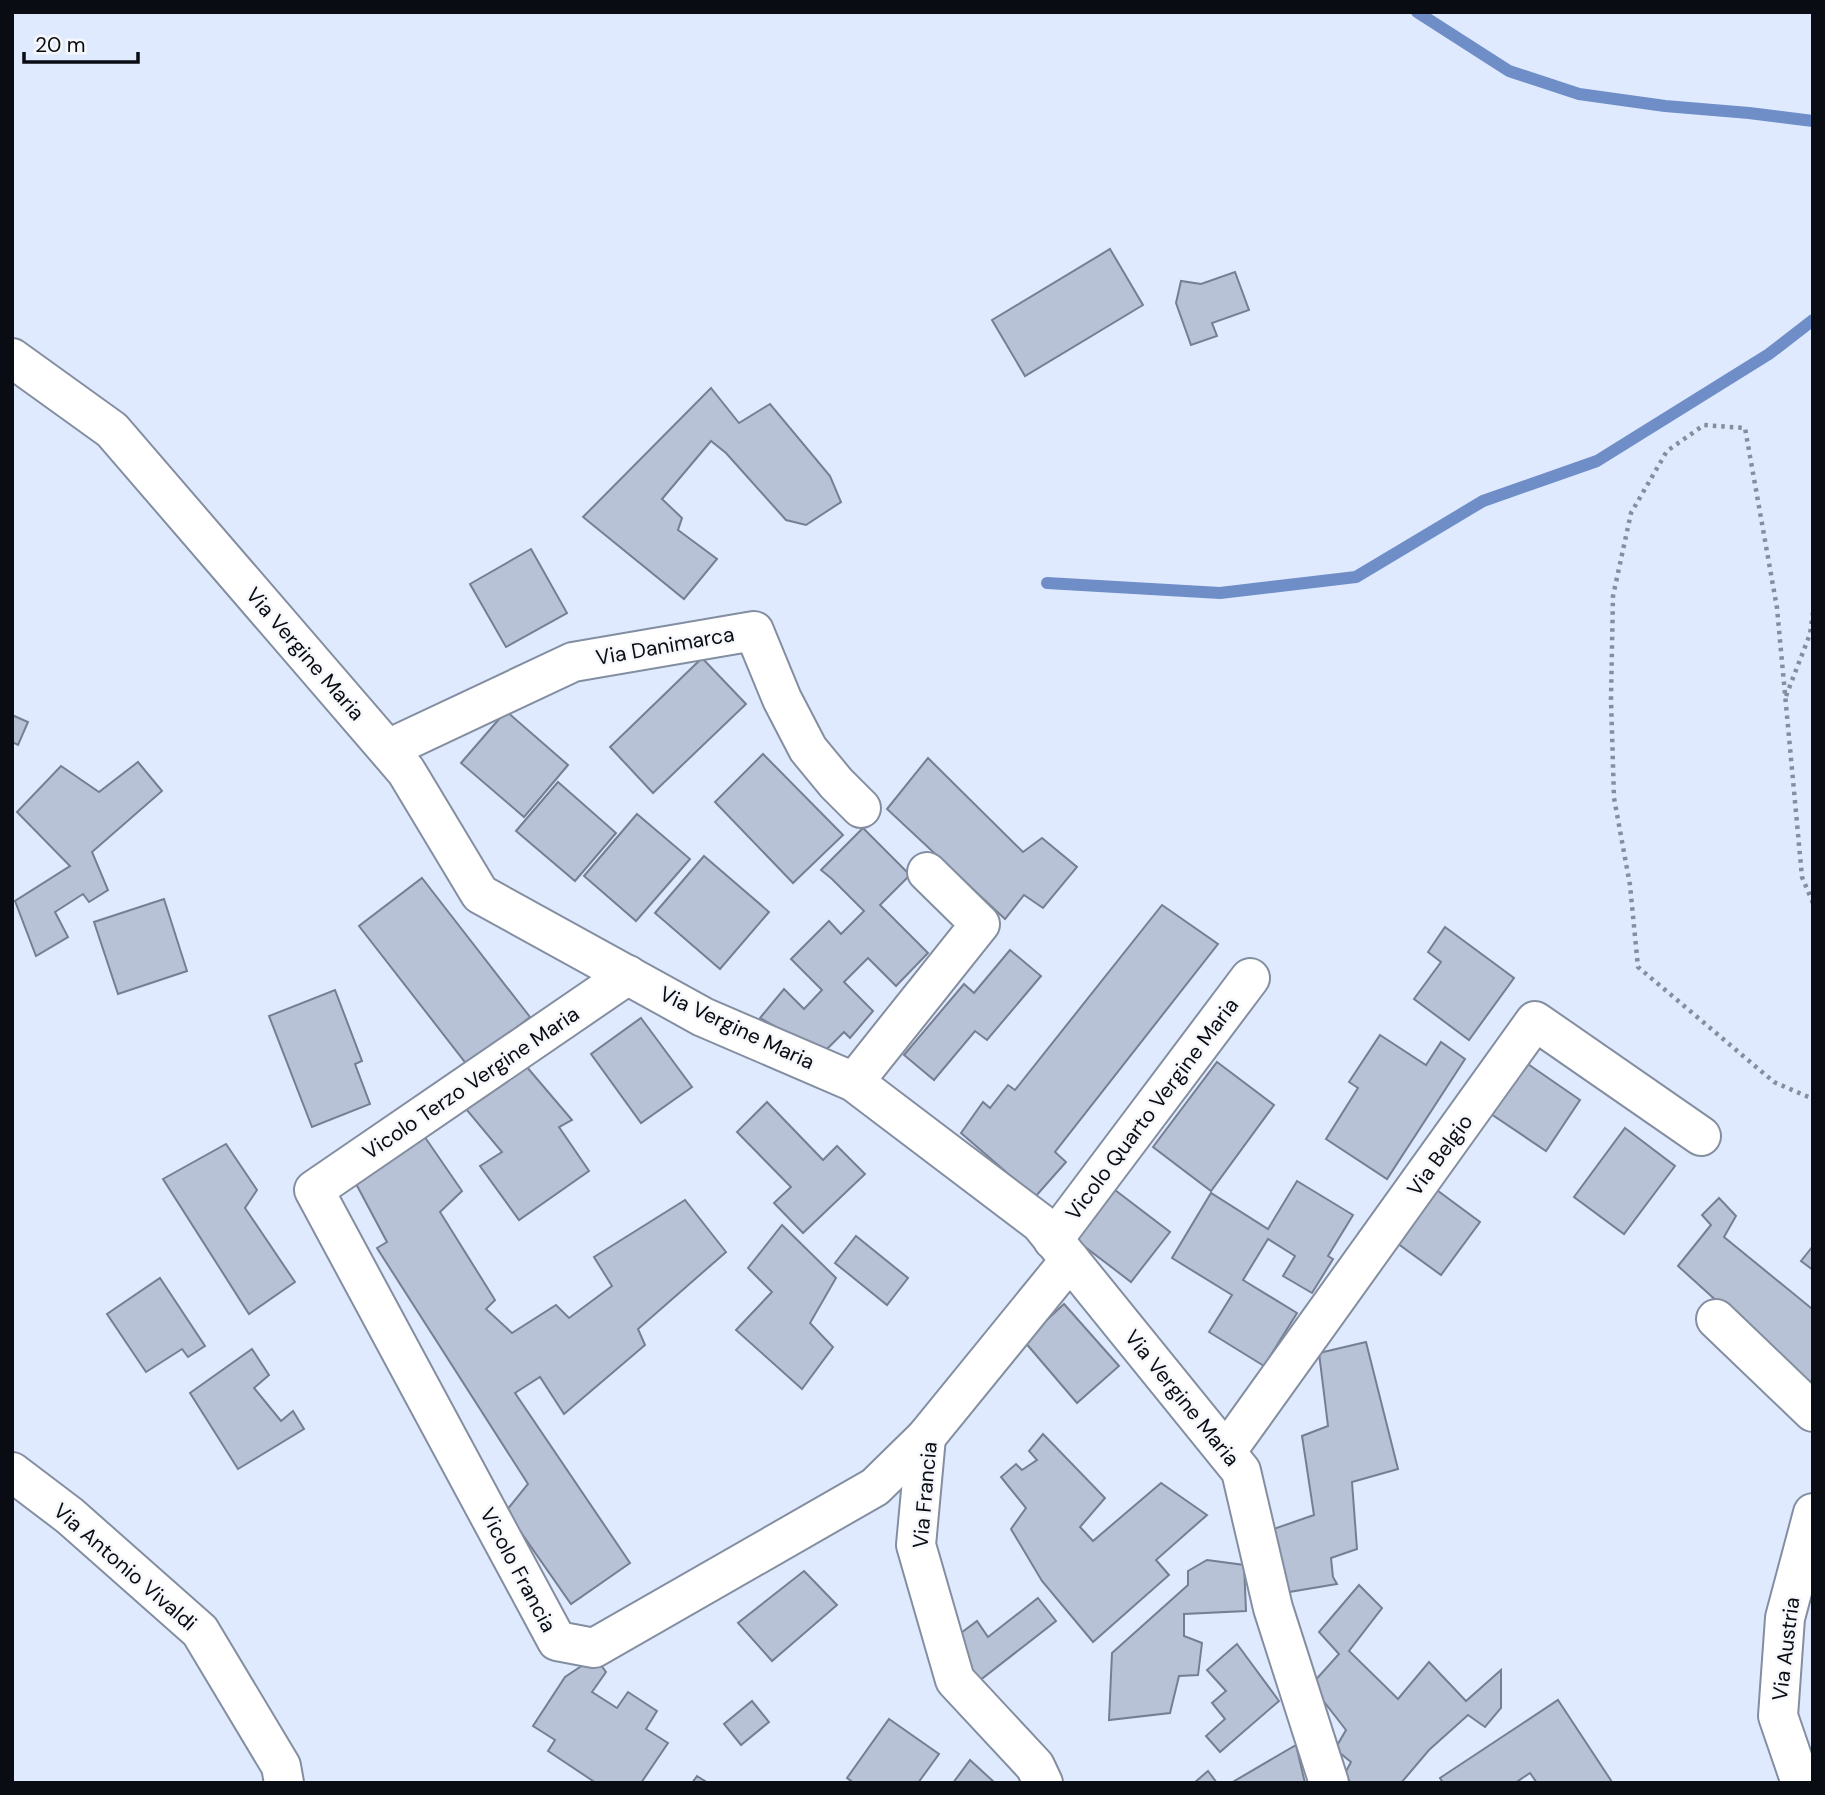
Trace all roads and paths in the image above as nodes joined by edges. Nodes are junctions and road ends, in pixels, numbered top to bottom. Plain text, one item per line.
1 (12, 358) edge
2 (1813, 613) edge
3 (1785, 697) junction
4 (388, 749) junction
5 (861, 807) dead end
6 (927, 872) dead end
7 (1813, 904) edge
8 (628, 975) junction
9 (1250, 978) dead end
10 (853, 1082) junction
11 (1813, 1099) edge
12 (1701, 1136) dead end
13 (314, 1190) joint
14 (1062, 1250) junction
15 (1716, 1319) dead end
16 (1813, 1412) edge
17 (926, 1437) junction
18 (1226, 1452) junction
19 (12, 1472) edge
20 (1813, 1513) edge
21 (284, 1783) edge
22 (1043, 1783) edge
23 (1329, 1783) edge
24 (1801, 1783) edge

1 - 4 street, Via Vergine Maria
2 - 3 path
3 - 7 path
3 - 11 path
4 - 5 street, Via Danimarca
4 - 8 street, Via Vergine Maria
6 - 10 street
8 - 10 street, Via Vergine Maria
8 - 13 street, Vicolo Terzo Vergine Maria
9 - 14 street, Vicolo Quarto Vergine Maria
10 - 14 street, Via Vergine Maria
12 - 18 street, Via Belgio
13 - 17 street, Vicolo Francia
14 - 17 street, Via Francia
14 - 18 street, Via Vergine Maria
15 - 16 street
17 - 22 street, Via Francia
18 - 23 street, Via Vergine Maria
19 - 21 street, Via Antonio Vivaldi
20 - 24 street, Via Austria

